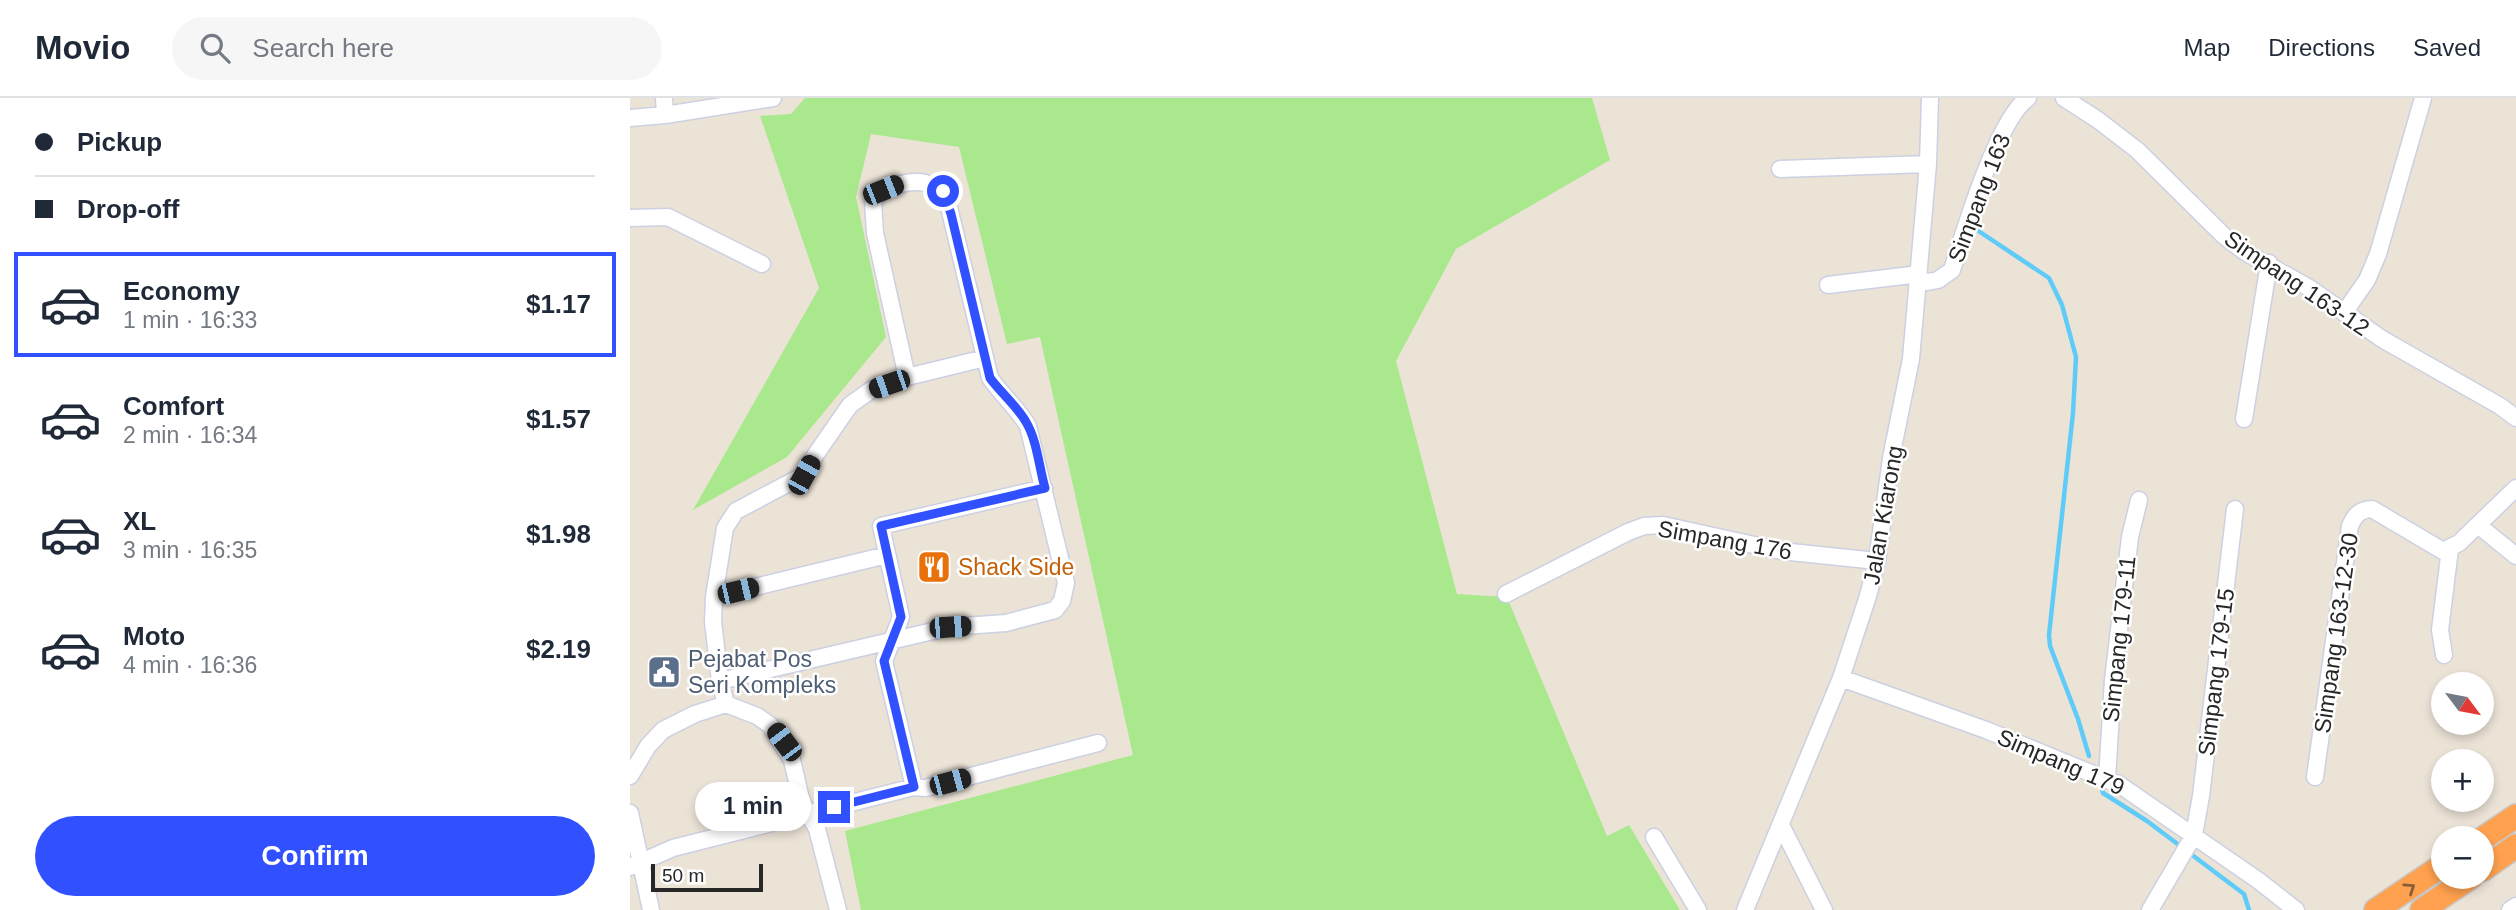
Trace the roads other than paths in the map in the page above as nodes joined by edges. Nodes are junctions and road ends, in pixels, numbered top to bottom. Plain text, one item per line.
1 (664, 98) edge
2 (773, 98) edge
3 (1930, 98) edge
4 (2028, 98) edge
5 (2064, 98) edge
6 (2423, 98) edge
7 (665, 115) junction
8 (630, 118) edge
9 (1928, 164) junction
10 (1780, 169) dead end
11 (630, 218) edge
12 (2269, 263) junction
13 (762, 264) dead end
14 (1919, 279) junction
15 (1828, 285) dead end
16 (2344, 313) junction
17 (985, 358) junction
18 (907, 377) junction
19 (2516, 418) edge
20 (2244, 419) dead end
21 (1045, 488) junction
22 (2516, 488) edge
23 (2139, 500) dead end
24 (2235, 509) dead end
25 (2478, 525) junction
26 (2451, 549) junction
27 (887, 555) junction
28 (2516, 556) edge
29 (1877, 561) junction
30 (1506, 594) dead end
31 (714, 597) junction
32 (892, 641) junction
33 (2444, 655) dead end
34 (1841, 678) junction
35 (720, 681) junction
36 (726, 704) junction
37 (1098, 743) dead end
38 (630, 776) edge
39 (2315, 777) dead end
40 (2107, 779) junction
41 (914, 787) junction
42 (630, 813) edge
43 (807, 814) junction
44 (2516, 816) edge
45 (1781, 825) junction
46 (2494, 831) edge
47 (2194, 835) junction
48 (1654, 836) dead end
49 (2516, 846) edge
50 (2494, 862) edge
51 (635, 864) edge
52 (2431, 873) edge
53 (2454, 889) edge
54 (2516, 906) edge
55 (651, 910) edge
56 (838, 910) edge
57 (1698, 910) edge
58 (1745, 910) edge
59 (1824, 910) edge
60 (2150, 910) edge
61 (2295, 910) edge
62 (2376, 910) edge
63 (2423, 910) edge
64 (2510, 910) edge

1 - 7 street
2 - 7 street
3 - 9 street, Jalan Kiarong
4 - 14 street, Simpang 163
5 - 12 street, Simpang 163-12
6 - 16 street
7 - 8 street
9 - 10 street
9 - 14 street, Jalan Kiarong
11 - 13 street
12 - 16 street, Simpang 163-12
12 - 20 street
14 - 15 street, Simpang 163
14 - 29 street, Jalan Kiarong
16 - 19 street, Simpang 163-12
17 - 18 street
17 - 18 street
17 - 21 street
18 - 31 street
21 - 27 street
21 - 32 street
22 - 25 street
23 - 40 street, Simpang 179-11
24 - 47 street, Simpang 179-15
25 - 26 street
25 - 28 street
26 - 33 street
26 - 39 street, Simpang 163-12-30
27 - 31 street
27 - 32 street
29 - 30 street, Simpang 176
29 - 34 street, Jalan Kiarong
31 - 35 street
32 - 35 street
32 - 41 street
34 - 40 street, Simpang 179
34 - 45 street, Jalan Kiarong
35 - 36 street
36 - 38 street
36 - 43 street
37 - 41 street
40 - 47 street, Simpang 179
41 - 43 street
42 - 51 street
43 - 51 street
43 - 56 street
44 - 46 highway
45 - 58 street, Jalan Kiarong
45 - 59 street
47 - 60 street
47 - 61 street, Simpang 179
48 - 57 street
49 - 50 highway
51 - 55 street
62 -> 52 highway
53 - 63 highway
54 - 64 street

